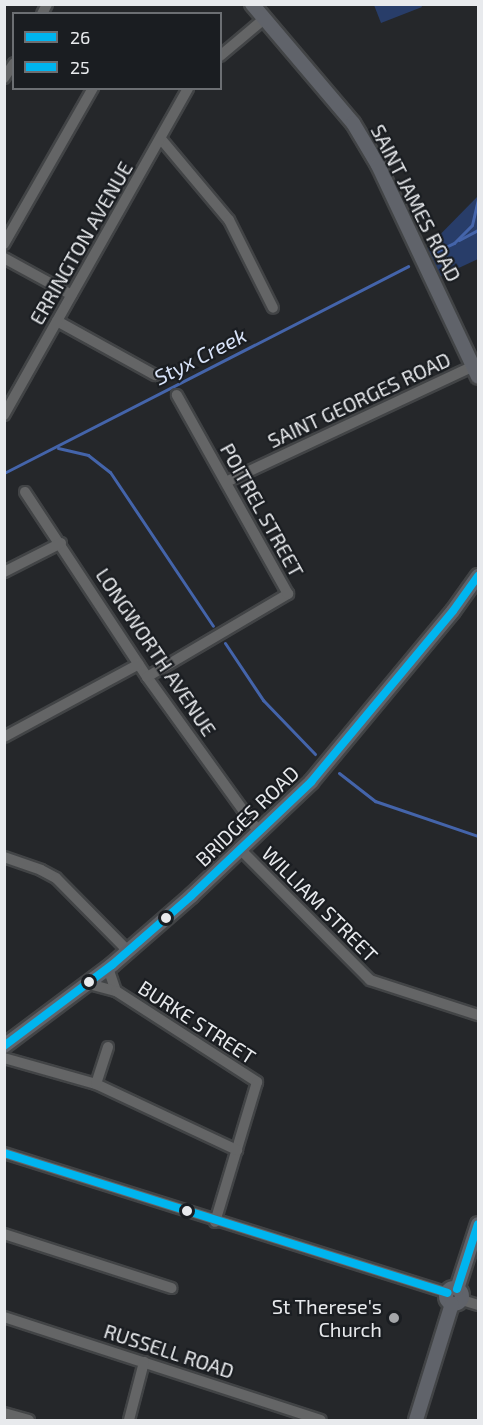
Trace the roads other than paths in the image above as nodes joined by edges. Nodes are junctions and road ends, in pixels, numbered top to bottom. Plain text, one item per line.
1 (252, 4) edge
2 (264, 19) junction
3 (222, 54) edge
4 (92, 90) edge
5 (187, 90) edge
6 (161, 139) junction
7 (4, 244) edge
8 (4, 258) edge
9 (72, 295) junction
10 (273, 308) dead end
11 (57, 321) junction
12 (476, 371) edge
13 (155, 375) dead end
14 (177, 395) dead end
15 (4, 415) edge
16 (226, 482) junction
17 (25, 492) dead end
18 (61, 543) junction
19 (4, 572) edge
20 (478, 576) edge
21 (139, 664) junction
22 (147, 677) junction
23 (4, 737) edge
24 (258, 831) junction
25 (239, 848) junction
26 (4, 858) edge
27 (128, 951) junction
28 (108, 968) junction
29 (88, 984) junction
30 (116, 991) junction
31 (478, 1016) edge
32 (4, 1046) edge
33 (108, 1047) dead end
34 (4, 1058) edge
35 (96, 1084) junction
36 (237, 1150) junction
37 (4, 1153) edge
38 (215, 1222) junction
39 (478, 1224) edge
40 (4, 1234) edge
41 (171, 1288) dead end
42 (454, 1296) junction
43 (478, 1305) edge
44 (4, 1317) edge
45 (144, 1362) junction
46 (4, 1413) edge
47 (29, 1420) edge
48 (129, 1420) edge
49 (321, 1420) edge
50 (416, 1420) edge

1 - 2 main road, SAINT JAMES ROAD
2 - 3 street
2 - 12 main road, SAINT JAMES ROAD
4 - 7 street
5 - 6 street, ERRINGTON AVENUE
6 - 9 street, ERRINGTON AVENUE
6 - 10 street
8 - 9 street
9 - 11 street, ERRINGTON AVENUE
11 - 13 street
11 - 15 street, ERRINGTON AVENUE
12 - 16 street, SAINT GEORGES ROAD
14 - 16 street, POITREL STREET
16 - 22 street, POITREL STREET
17 - 18 street, LONGWORTH AVENUE
18 - 19 street
18 - 21 street, LONGWORTH AVENUE
20 - 24 main road, BRIDGES ROAD
21 - 22 street, LONGWORTH AVENUE
21 - 23 street
22 - 24 street, LONGWORTH AVENUE
24 - 25 main road, BRIDGES ROAD
25 - 27 main road, BRIDGES ROAD
25 - 31 street, WILLIAM STREET
26 - 27 street
27 - 28 main road, BRIDGES ROAD
28 - 29 main road, BRIDGES ROAD
28 - 30 street, BURKE STREET
29 - 30 street, BURKE STREET
29 - 32 main road, BRIDGES ROAD
30 - 36 street, BURKE STREET
33 - 35 street
34 - 35 street
35 - 36 street
36 - 38 street, BURKE STREET
37 - 38 street
38 - 42 street
39 - 42 main road
40 - 41 street
42 - 43 street
42 - 50 main road
44 - 45 street, RUSSELL ROAD
45 - 48 street
45 - 49 street, RUSSELL ROAD
46 - 47 street

